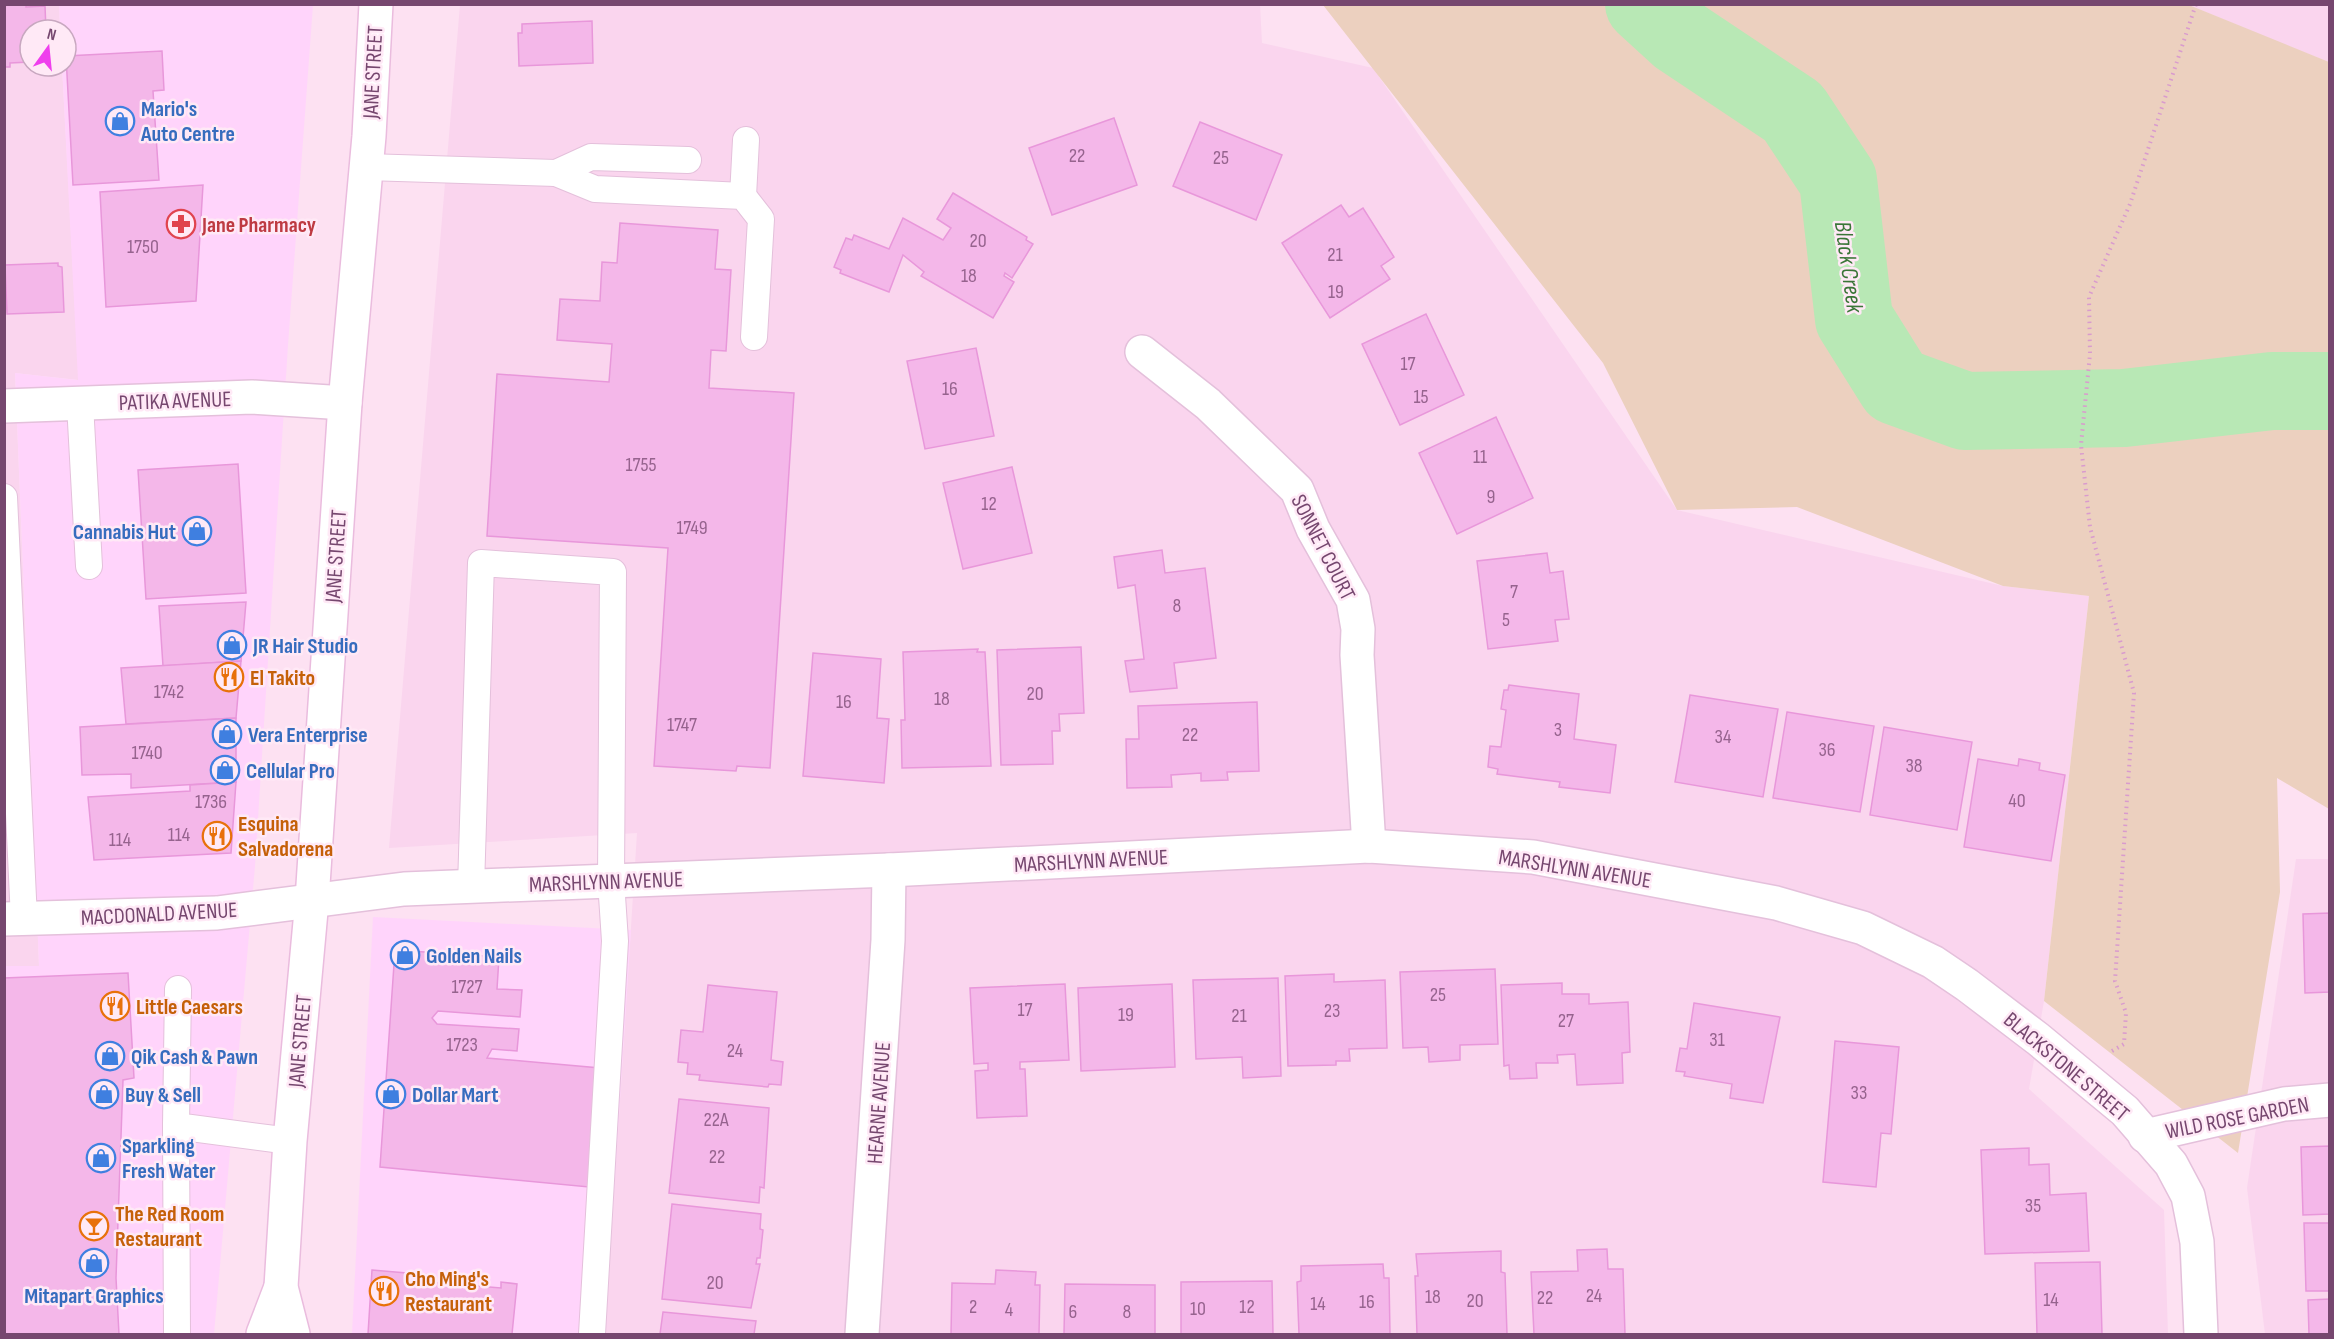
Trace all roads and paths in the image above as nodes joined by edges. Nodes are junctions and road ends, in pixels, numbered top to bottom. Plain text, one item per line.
1 (376, 4) edge
2 (2196, 4) edge
3 (746, 140) dead end
4 (688, 160) dead end
5 (366, 166) junction
6 (556, 173) junction
7 (743, 196) junction
8 (754, 337) dead end
9 (1142, 352) dead end
10 (345, 403) junction
11 (80, 404) junction
12 (4, 406) edge
13 (4, 497) edge
14 (89, 566) dead end
15 (1369, 846) junction
16 (889, 870) junction
17 (611, 881) junction
18 (471, 887) junction
19 (312, 900) junction
20 (14, 919) edge
21 (1863, 928) joint
22 (178, 989) dead end
23 (2077, 1070) junction
24 (2330, 1100) edge
25 (176, 1126) junction
26 (2145, 1136) junction
27 (290, 1141) junction
28 (281, 1287) junction
29 (177, 1335) edge
30 (263, 1335) edge
31 (293, 1335) edge
32 (592, 1335) edge
33 (862, 1335) edge
34 (2201, 1335) edge

1 - 5 street, JANE STREET
2 - 23 path
3 - 7 lane
4 - 6 lane
5 - 6 lane
5 - 10 street, JANE STREET
6 - 7 lane
7 - 8 lane
9 - 15 street, SONNET COURT
10 - 11 street, PATIKA AVENUE
10 - 19 street, JANE STREET
11 - 12 street, PATIKA AVENUE
11 - 14 lane
13 - 20 lane
15 - 16 street, MARSHLYNN AVENUE
15 - 21 street, MARSHLYNN AVENUE
16 - 17 street, MARSHLYNN AVENUE
16 - 33 street, HEARNE AVENUE
17 - 18 street, MARSHLYNN AVENUE
17 - 18 lane
17 - 32 lane
18 - 19 street, MARSHLYNN AVENUE
19 - 20 street, MACDONALD AVENUE
19 - 27 street, JANE STREET
21 - 23 street, BLACKSTONE STREET
22 - 25 lane
23 - 26 street, BLACKSTONE STREET
24 - 26 street, WILD ROSE GARDEN
25 - 27 lane
25 - 29 lane
26 - 34 street, BLACKSTONE STREET
27 - 28 street, JANE STREET
28 - 30 street, JANE STREET
28 - 31 street, JANE STREET

